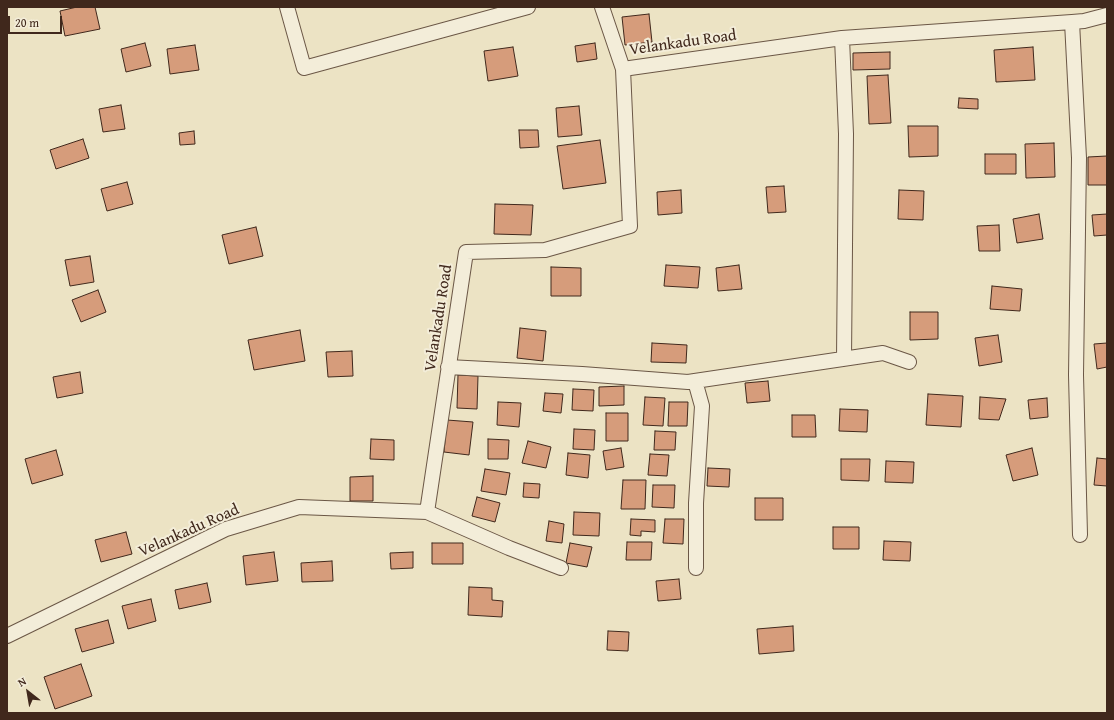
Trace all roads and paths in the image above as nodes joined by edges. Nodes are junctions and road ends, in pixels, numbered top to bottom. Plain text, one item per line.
1 (287, 7) edge
2 (528, 7) edge
3 (602, 7) edge
4 (1106, 7) edge
5 (1107, 12) edge
6 (1107, 15) edge
7 (1072, 22) junction
8 (842, 38) junction
9 (623, 69) junction
10 (844, 359) junction
11 (909, 362) dead end
12 (448, 367) junction
13 (696, 381) junction
14 (426, 512) junction
15 (1080, 535) dead end
16 (561, 568) dead end
17 (696, 568) dead end
18 (7, 636) edge

1 - 2 street
3 - 9 street
4 - 5 street
6 - 7 street, Velankadu Road
7 - 8 street, Velankadu Road
7 - 15 street
8 - 9 street, Velankadu Road
8 - 10 street
9 - 12 street, Velankadu Road
10 - 11 street
10 - 13 street
12 - 13 street
12 - 14 street, Velankadu Road
13 - 17 street
14 - 16 street
14 - 18 street, Velankadu Road

